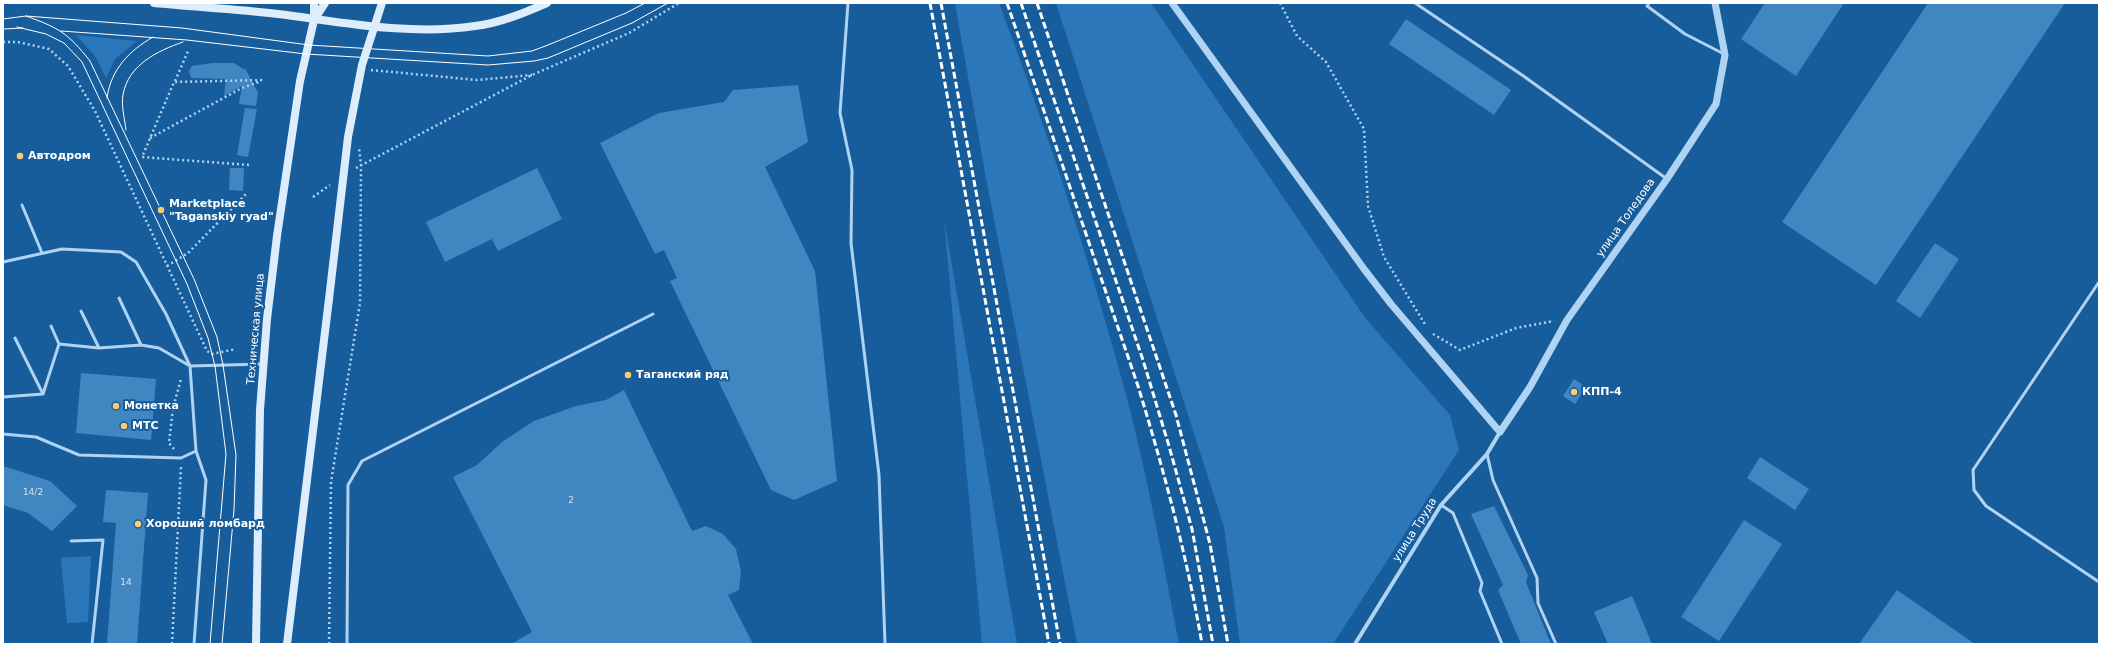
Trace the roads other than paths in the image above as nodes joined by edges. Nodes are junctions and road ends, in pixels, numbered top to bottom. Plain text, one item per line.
1 (154, 3) edge
2 (314, 3) edge
3 (325, 3) edge
4 (382, 3) edge
5 (547, 3) edge
6 (848, 3) edge
7 (1172, 3) edge
8 (1415, 3) edge
9 (1649, 3) edge
10 (1715, 3) edge
11 (314, 20) junction
12 (1725, 55) junction
13 (1667, 179) junction
14 (22, 205) dead end
15 (42, 253) junction
16 (3, 262) edge
17 (2099, 282) edge
18 (119, 298) dead end
19 (81, 311) dead end
20 (653, 314) dead end
21 (51, 326) dead end
22 (16, 338) dead end
23 (59, 344) junction
24 (141, 345) junction
25 (99, 348) junction
26 (264, 364) junction
27 (190, 366) junction
28 (43, 394) junction
29 (3, 397) edge
30 (1500, 432) junction
31 (3, 434) edge
32 (196, 451) junction
33 (1487, 454) junction
34 (1441, 505) junction
35 (71, 541) dead end
36 (2099, 582) edge
37 (92, 644) edge
38 (194, 644) edge
39 (256, 644) edge
40 (287, 644) edge
41 (347, 644) edge
42 (884, 644) edge
43 (1355, 644) edge
44 (1502, 644) edge
45 (1556, 644) edge

1 - 11 main road
2 - 11 main road, Техническая улица
3 - 11 main road, Техническая улица
4 - 40 main road, bridge
5 - 11 main road
6 - 42 lane
7 - 30 street
8 - 13 lane
9 - 12 lane
10 - 12 street, улица Толедова
11 - 26 main road, Техническая улица
12 - 13 street, улица Толедова
13 - 30 street, улица Толедова
14 - 15 lane
15 - 16 lane
15 - 27 lane
17 - 36 lane
18 - 24 lane
19 - 25 lane
20 - 41 lane
21 - 23 lane
22 - 28 lane
23 - 25 lane
23 - 28 lane
24 - 25 lane
24 - 27 lane
26 - 27 lane
26 - 39 main road, Техническая улица
27 - 32 lane
28 - 29 lane
30 - 33 street, улица Труда
31 - 32 lane
32 - 38 lane
33 - 34 street, улица Труда
33 - 45 lane
34 - 43 street, улица Труда
34 - 44 lane
35 - 37 lane

